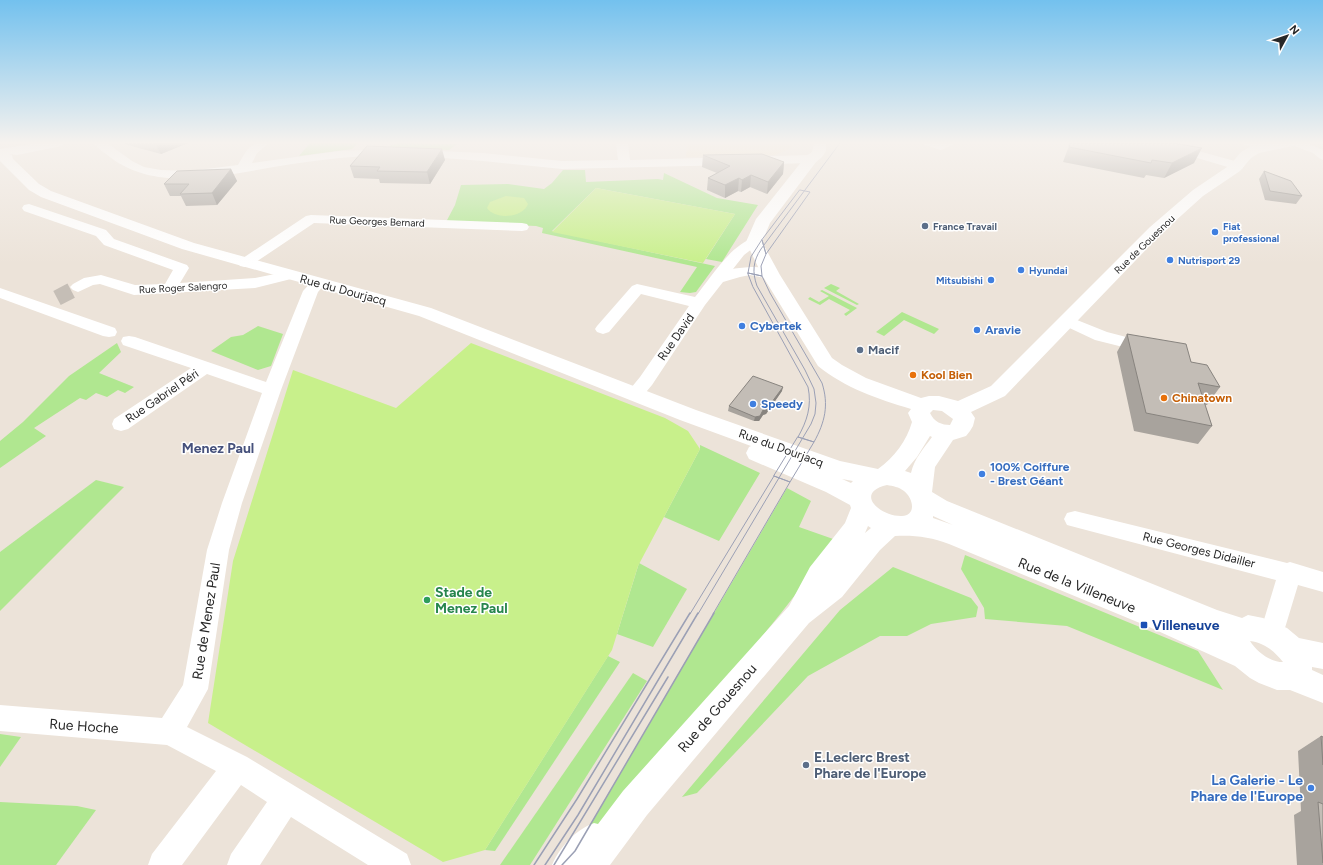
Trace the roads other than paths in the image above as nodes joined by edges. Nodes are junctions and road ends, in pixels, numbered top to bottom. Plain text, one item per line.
1 (30, 183) edge
2 (788, 183) edge
3 (1212, 183) edge
4 (28, 208) dead end
5 (522, 227) dead end
6 (754, 242) junction
7 (244, 263) junction
8 (290, 275) junction
9 (771, 275) junction
10 (717, 280) junction
11 (318, 283) junction
12 (78, 287) tunnel mouth
13 (170, 287) junction
14 (0, 293) edge
15 (57, 298) tunnel mouth
16 (699, 303) junction
17 (39, 307) junction
18 (1068, 321) junction
19 (603, 329) dead end
20 (109, 332) dead end
21 (129, 341) dead end
22 (1164, 349) edge
23 (204, 368) junction
24 (272, 390) junction
25 (635, 394) junction
26 (957, 410) junction
27 (923, 414) junction
28 (688, 415) junction
29 (121, 424) dead end
30 (946, 432) junction
31 (881, 476) junction
32 (922, 495) junction
33 (861, 504) junction
34 (1075, 519) dead end
35 (899, 525) junction
36 (1290, 572) junction
37 (1323, 582) edge
38 (799, 614) junction
39 (1242, 643) junction
40 (1285, 653) junction
41 (1323, 656) edge
42 (1323, 689) edge
43 (0, 718) edge
44 (169, 732) junction
45 (236, 767) junction
46 (287, 798) junction
47 (635, 803) junction
48 (163, 865) edge
49 (242, 865) edge
50 (396, 865) edge
51 (570, 865) edge
52 (588, 865) edge

1 - 7 street, Rue du Dourjacq
2 - 6 street
3 - 18 street, Rue de Gouesnou
4 - 13 street
5 - 7 street, Rue Georges Bernard
6 - 9 street
6 - 10 street, Rue David
7 - 8 street, Rue du Dourjacq
8 - 11 street, Rue du Dourjacq
8 - 13 street, Rue Roger Salengro
9 - 10 street
9 - 27 street
10 - 16 street, Rue David
11 - 24 street, Rue de Menez Paul
11 - 25 street, Rue du Dourjacq
12 - 13 street, Rue Roger Salengro
14 - 17 street
15 - 17 street
16 - 19 street
16 - 25 street, Rue David
17 - 20 street
18 - 22 street
18 - 26 street, Rue de Gouesnou
21 - 23 street, Rue Gabriel Péri
23 - 24 street, Rue Gabriel Péri
23 - 29 street, Rue Gabriel Péri
24 - 44 street, Rue de Menez Paul
25 - 28 street, Rue du Dourjacq
26 - 27 street
26 - 30 street
27 - 30 street
27 - 31 street
28 - 31 street, Rue du Dourjacq
28 - 33 street, Rue du Dourjacq
30 - 32 street
31 - 32 street
31 - 33 street
32 - 35 street
32 - 39 street, Rue de la Villeneuve
33 - 35 street
33 - 38 street, Rue de Gouesnou
34 - 36 street, Rue Georges Didailler
35 - 38 street, Rue de Gouesnou
35 - 39 street, Rue de la Villeneuve
36 - 37 street, Rue Georges Didailler
36 - 40 street
38 - 47 street, Rue de Gouesnou
39 - 40 street, Rue de la Villeneuve
39 - 40 street, Rue de la Villeneuve
40 - 41 street, Rue de la Villeneuve
40 - 42 street, Rue de la Villeneuve
43 - 44 street, Rue Hoche
44 - 45 street
45 - 46 street
45 - 48 street
46 - 49 street
46 - 50 street
47 - 51 street, Rue de Gouesnou
47 - 52 street, Rue de Gouesnou

